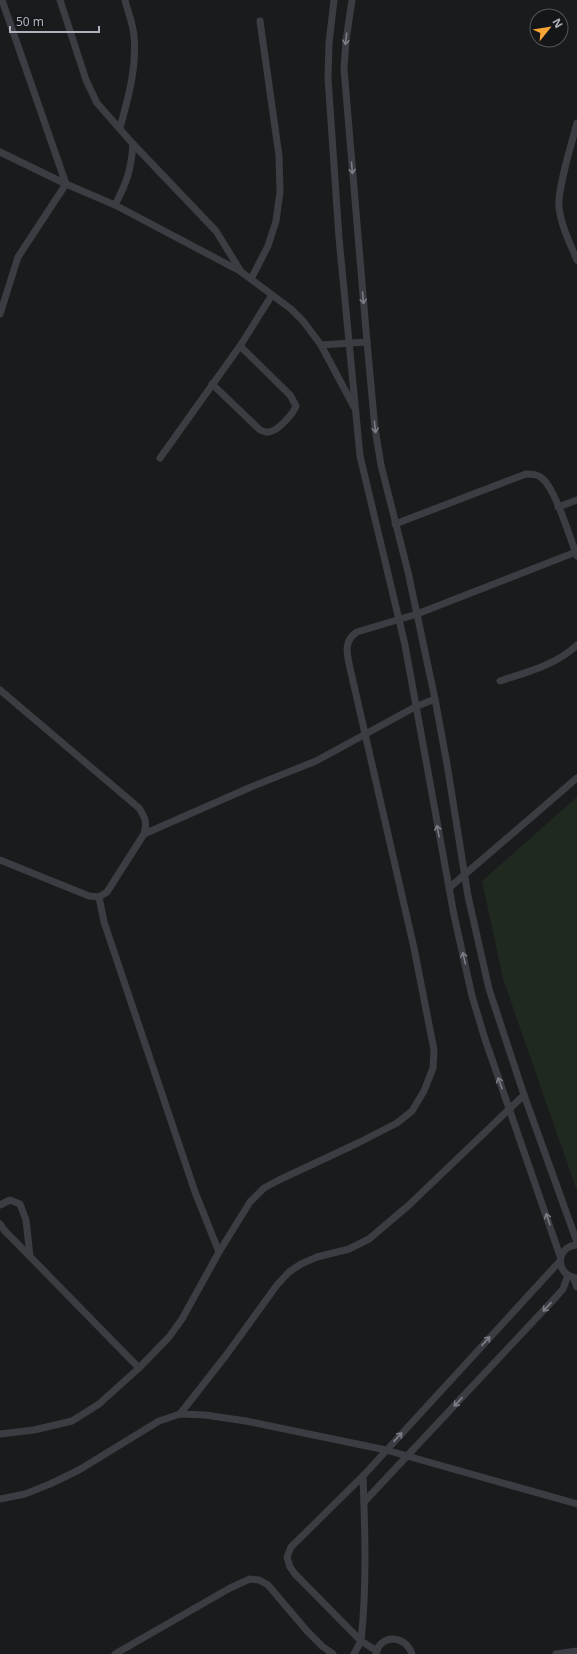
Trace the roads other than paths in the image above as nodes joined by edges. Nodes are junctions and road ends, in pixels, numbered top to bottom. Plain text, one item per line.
1 (2, 0) edge
2 (60, 0) edge
3 (125, 0) edge
4 (334, 0) edge
5 (352, 0) edge
6 (260, 21) dead end
7 (577, 123) edge
8 (120, 128) junction
9 (134, 144) junction
10 (0, 152) edge
11 (66, 184) junction
12 (115, 205) junction
13 (577, 260) edge
14 (240, 271) junction
15 (251, 279) junction
16 (272, 294) junction
17 (0, 314) edge
18 (367, 342) junction
19 (349, 343) junction
20 (321, 345) junction
21 (240, 346) junction
22 (212, 384) junction
23 (356, 411) junction
24 (160, 458) dead end
25 (577, 500) edge
26 (558, 507) junction
27 (395, 524) junction
28 (576, 554) edge
29 (417, 614) junction
30 (398, 620) junction
31 (577, 645) edge
32 (500, 681) dead end
33 (0, 690) edge
34 (435, 699) junction
35 (415, 707) junction
36 (366, 732) junction
37 (577, 778) edge
38 (144, 834) junction
39 (0, 860) edge
40 (465, 875) junction
41 (449, 888) junction
42 (99, 898) junction
43 (524, 1095) junction
44 (510, 1109) junction
45 (0, 1205) edge
46 (0, 1224) edge
47 (577, 1243) edge
48 (219, 1252) junction
49 (30, 1256) junction
50 (560, 1258) junction
51 (573, 1277) edge
52 (577, 1287) edge
53 (139, 1368) junction
54 (180, 1414) junction
55 (0, 1434) edge
56 (386, 1450) junction
57 (407, 1456) junction
58 (363, 1476) junction
59 (0, 1499) edge
60 (364, 1502) junction
61 (577, 1504) edge
62 (361, 1641) junction
63 (577, 1651) edge
64 (376, 1653) edge
65 (115, 1654) edge
66 (333, 1654) edge
67 (354, 1654) edge
68 (412, 1654) edge
69 (556, 1654) edge

1 - 11 lane
2 - 8 lane
3 - 8 lane
4 - 19 lane
5 -> 18 lane
6 - 15 lane
7 - 13 lane
8 - 9 lane
9 - 12 lane
9 - 14 lane
10 - 11 lane
11 - 12 lane
11 - 17 lane
12 - 14 lane
14 - 15 lane
15 - 16 lane
16 - 20 lane
16 - 21 lane
18 - 19 lane
18 -> 27 lane
19 - 20 lane
19 - 23 lane
20 - 23 lane
21 - 22 lane
21 - 22 lane
22 - 24 lane
23 - 30 lane
25 - 26 lane
26 - 27 lane
26 - 28 lane
27 - 29 lane
28 - 29 lane
29 - 30 lane
29 - 34 lane
30 - 35 lane
30 - 36 lane
31 - 32 lane
33 - 38 lane
34 - 35 lane
34 - 40 lane
35 - 36 lane
41 -> 35 lane
36 - 38 lane
36 - 48 lane
37 - 40 lane
38 - 42 lane
39 - 42 lane
40 - 41 lane
40 - 43 lane
44 -> 41 lane
42 - 48 lane
43 - 44 lane
43 - 47 lane
50 -> 44 lane
44 - 54 lane
45 - 49 lane
46 - 49 lane
47 - 50 lane
48 - 53 lane
49 - 53 lane
50 - 51 lane
56 -> 50 lane
51 - 52 lane
51 -> 57 lane
53 - 55 lane
54 - 56 lane
54 - 59 lane
56 - 57 lane
56 - 58 lane
57 - 60 lane
57 - 61 lane
58 - 60 lane
58 - 62 lane
60 - 62 lane
62 - 64 lane
62 - 67 lane
63 - 69 lane
64 - 68 lane
65 - 66 lane

